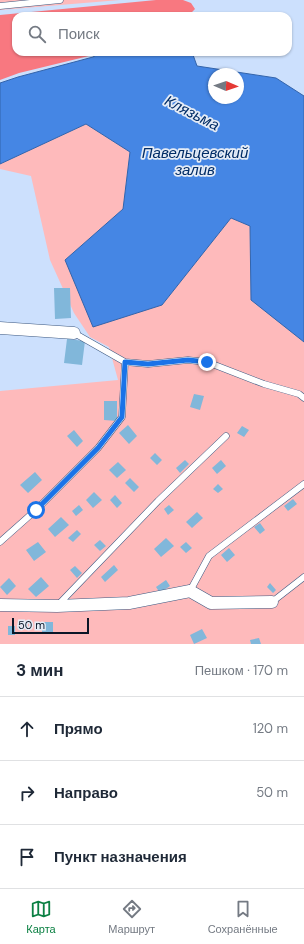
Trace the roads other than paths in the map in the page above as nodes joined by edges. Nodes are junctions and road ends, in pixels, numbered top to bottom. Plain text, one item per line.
1 (60, 0) edge
2 (0, 6) edge
3 (0, 328) edge
4 (74, 332) joint
5 (125, 362) junction
6 (304, 398) edge
7 (226, 436) dead end
8 (304, 484) edge
9 (0, 542) edge
10 (304, 577) edge
11 (190, 591) junction
12 (272, 602) joint
13 (0, 605) edge
14 (57, 606) junction

1 - 2 lane
3 - 4 street
4 - 5 lane
5 - 6 lane
5 - 9 lane
7 - 14 lane
8 - 11 lane
10 - 12 lane
11 - 12 street
11 - 14 street
13 - 14 street

